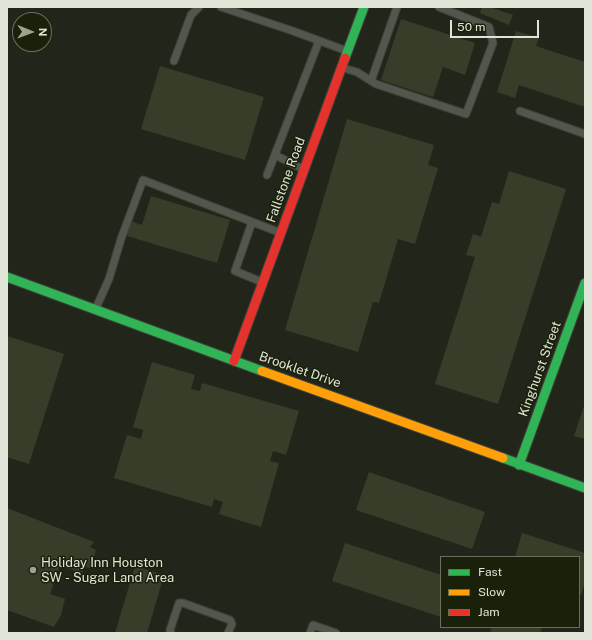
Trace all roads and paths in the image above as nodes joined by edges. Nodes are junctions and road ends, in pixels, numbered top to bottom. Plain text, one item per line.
1 (199, 7) edge
2 (221, 7) edge
3 (364, 7) edge
4 (397, 7) edge
5 (439, 7) edge
6 (319, 40) junction
7 (347, 51) junction
8 (174, 61) dead end
9 (341, 68) junction
10 (371, 81) junction
11 (520, 111) dead end
12 (585, 134) edge
13 (275, 155) junction
14 (304, 169) junction
15 (267, 174) dead end
16 (252, 222) junction
17 (281, 233) junction
18 (7, 278) edge
19 (262, 282) junction
20 (585, 283) edge
21 (95, 310) junction
22 (234, 361) junction
23 (520, 465) junction
24 (585, 488) edge
25 (171, 633) edge
26 (228, 633) edge
27 (310, 633) edge
28 (336, 633) edge

1 - 8 lane
2 - 6 lane
3 - 7 street, Fallstone Road
4 - 10 lane
5 - 10 lane
6 - 7 lane
6 - 13 lane
7 - 9 street, Fallstone Road
9 - 10 lane
9 - 14 street, Fallstone Road
11 - 12 lane
13 - 14 lane
13 - 15 lane
14 - 17 street, Fallstone Road
16 - 17 lane
16 - 19 lane
16 - 21 lane
17 - 19 street, Fallstone Road
18 - 21 street, Brooklet Drive
19 - 22 street, Fallstone Road
20 - 23 street, Kinghurst Street
21 - 22 street, Brooklet Drive
22 - 23 street, Brooklet Drive
23 - 24 street, Brooklet Drive
25 - 26 lane
27 - 28 lane

